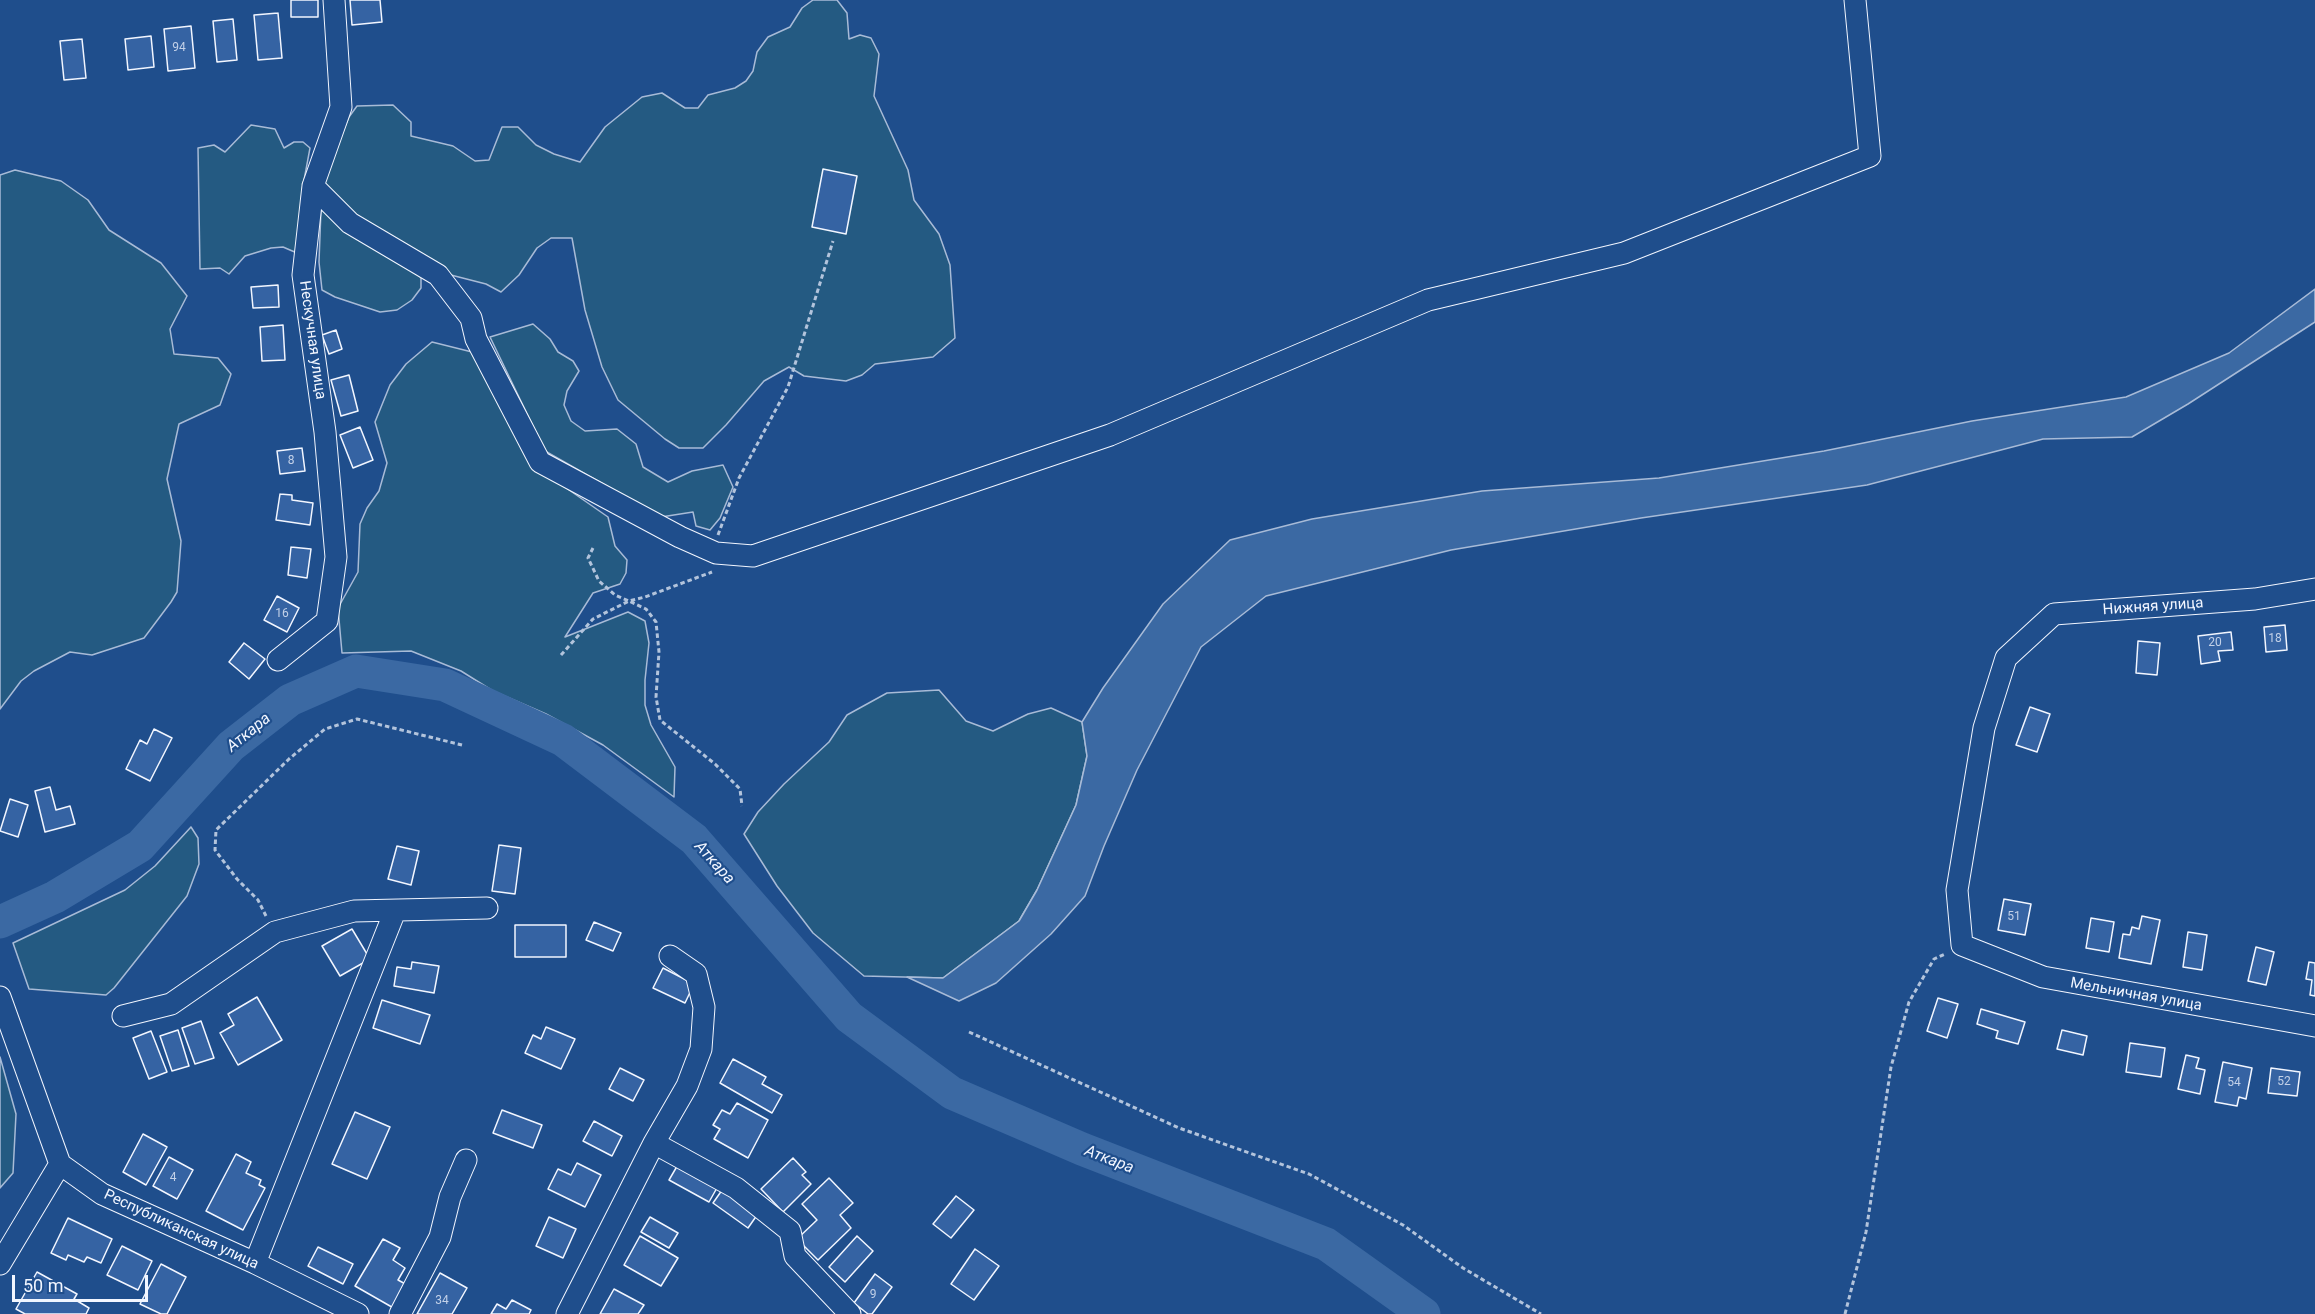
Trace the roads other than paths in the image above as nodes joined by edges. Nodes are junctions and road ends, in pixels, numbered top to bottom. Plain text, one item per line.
1 (334, 0) edge
2 (1855, 0) edge
3 (313, 186) junction
4 (2315, 590) edge
5 (278, 660) dead end
6 (487, 908) dead end
7 (395, 911) junction
8 (1962, 945) joint
9 (670, 956) dead end
10 (0, 997) edge
11 (123, 1016) dead end
12 (2315, 1026) edge
13 (654, 1143) junction
14 (466, 1160) dead end
15 (60, 1164) junction
16 (2, 1256) edge
17 (255, 1263) junction
18 (358, 1314) edge
19 (400, 1314) edge
20 (567, 1314) edge
21 (850, 1314) edge

1 - 3 street, Нескучная улица
2 - 3 street
3 - 5 street, Нескучная улица
4 - 8 street, Нижняя улица
6 - 7 street
7 - 11 street
7 - 17 street
8 - 12 street, Мельничная улица
9 - 13 street
10 - 15 street
13 - 20 street
13 - 21 street
14 - 19 street
15 - 16 street
15 - 17 street, Республиканская улица
17 - 18 street, Республиканская улица

